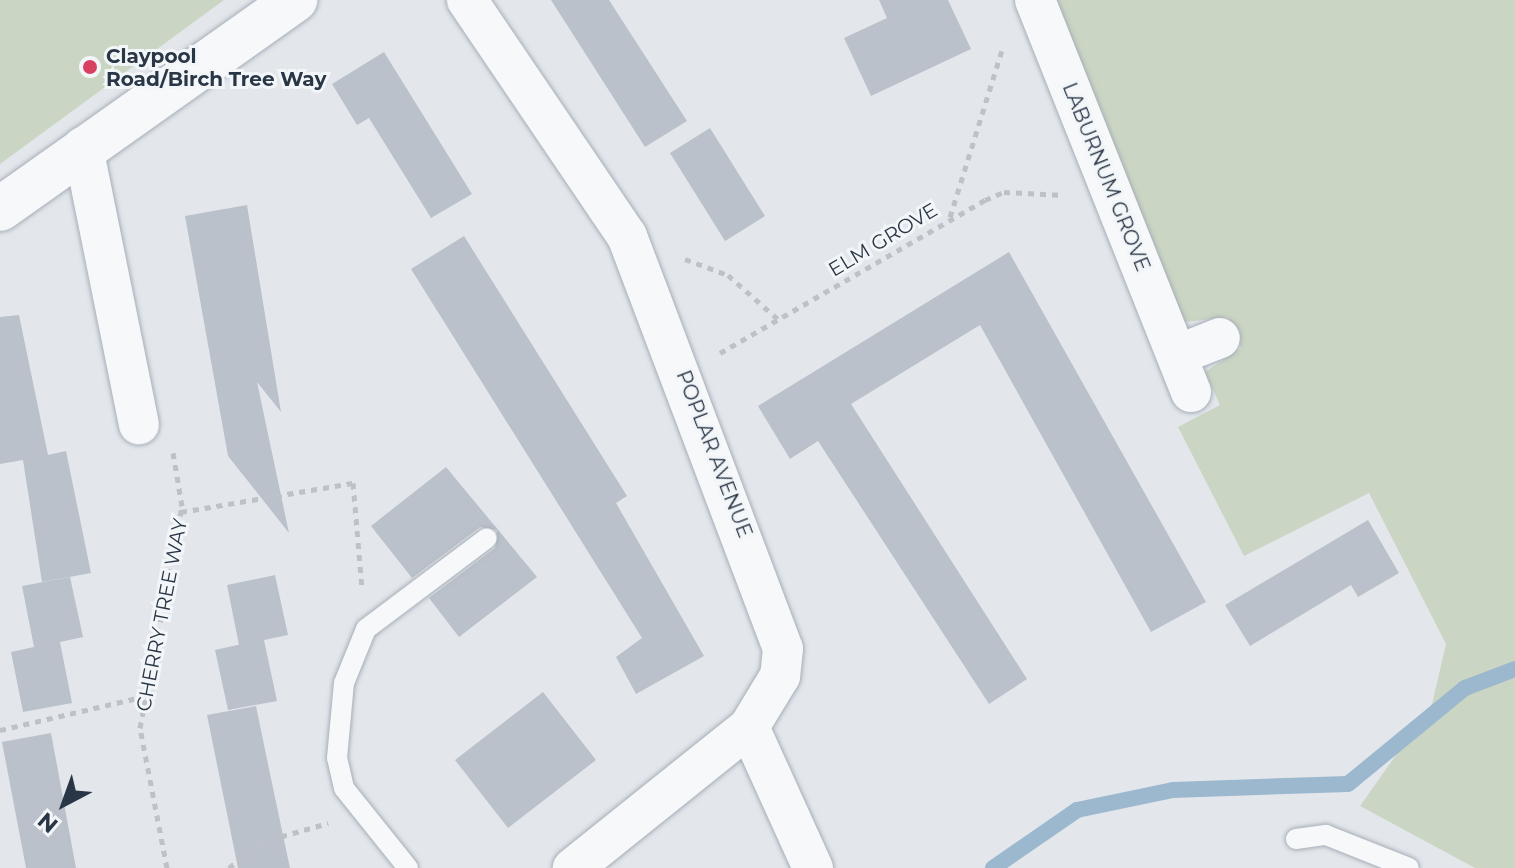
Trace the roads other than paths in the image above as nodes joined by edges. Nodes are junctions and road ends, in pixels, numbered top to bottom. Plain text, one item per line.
1 (295, 0) edge
2 (467, 0) edge
3 (1035, 0) edge
4 (83, 147) junction
5 (0, 209) edge
6 (1220, 338) dead end
7 (1177, 355) junction
8 (1191, 392) dead end
9 (139, 424) road end
10 (487, 538) dead end
11 (749, 727) junction
12 (1296, 839) dead end
13 (408, 868) edge
14 (573, 868) edge
15 (813, 868) edge
16 (1409, 868) edge

1 - 4 street
2 - 11 street, POPLAR AVENUE
3 - 7 street, LABURNUM GROVE
4 - 5 street
4 - 9 street
6 - 7 street
7 - 8 street, LABURNUM GROVE
10 - 13 lane
11 - 14 street, POPLAR AVENUE
11 - 15 street
12 - 16 lane

